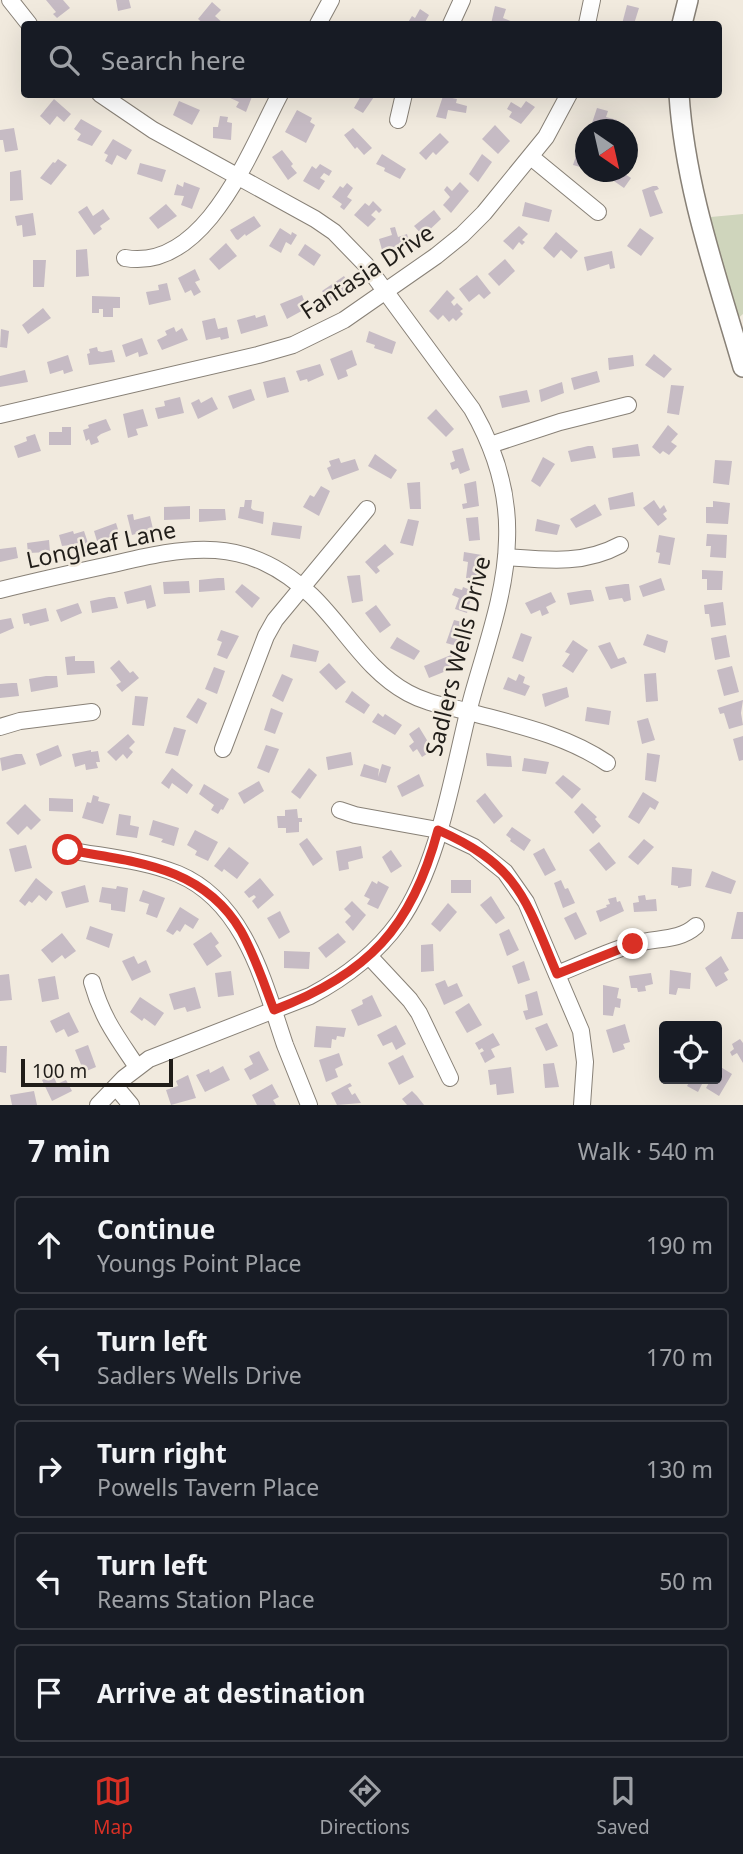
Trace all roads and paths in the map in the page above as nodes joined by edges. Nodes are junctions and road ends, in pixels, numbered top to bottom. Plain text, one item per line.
1 (331, 0) edge
2 (462, 0) edge
3 (592, 0) edge
4 (688, 0) edge
5 (7, 4) edge
6 (26, 21) edge
7 (320, 21) edge
8 (452, 21) edge
9 (588, 21) edge
10 (683, 21) edge
11 (106, 98) edge
12 (278, 98) edge
13 (403, 98) edge
14 (567, 98) edge
15 (679, 98) edge
16 (398, 120) dead end
17 (531, 157) junction
18 (236, 176) junction
19 (598, 212) dead end
20 (125, 258) dead end
21 (386, 291) junction
22 (743, 367) edge
23 (628, 405) dead end
24 (0, 415) edge
25 (490, 445) junction
26 (367, 509) dead end
27 (620, 545) dead end
28 (506, 557) junction
29 (302, 587) junction
30 (0, 590) edge
31 (92, 712) dead end
32 (468, 712) junction
33 (0, 727) edge
34 (223, 749) dead end
35 (607, 763) dead end
36 (340, 810) dead end
37 (438, 830) junction
38 (68, 850) dead end
39 (696, 926) dead end
40 (369, 956) junction
41 (557, 974) junction
42 (92, 982) dead end
43 (274, 1010) junction
44 (137, 1067) junction
45 (450, 1078) dead end
46 (116, 1087) junction
47 (98, 1105) edge
48 (131, 1105) edge
49 (309, 1105) edge
50 (582, 1105) edge

1 - 7 street
2 - 8 street
3 - 9 street
4 - 10 main road
5 - 6 street
11 - 18 street, Sadlers Wells Drive
12 - 18 street
13 - 16 street
14 - 17 street, Fantasia Drive
15 - 22 main road
17 - 19 street
17 - 21 street, Fantasia Drive
18 - 20 street
18 - 21 street, Sadlers Wells Drive
21 - 24 street, Fantasia Drive
21 - 25 street, Sadlers Wells Drive
23 - 25 street
25 - 28 street, Sadlers Wells Drive
26 - 29 street
27 - 28 street
28 - 32 street, Sadlers Wells Drive
29 - 30 street, Longleaf Lane
29 - 32 street, Longleaf Lane
29 - 34 street
31 - 33 street
32 - 35 street, Longleaf Lane
32 - 37 street, Sadlers Wells Drive
36 - 37 street
37 - 40 street, Sadlers Wells Drive
37 - 41 street
38 - 43 street
39 - 41 street
40 - 43 street, Sadlers Wells Drive
40 - 45 street
41 - 50 street
42 - 44 street
43 - 44 street, Sadlers Wells Drive
43 - 49 street
44 - 46 street, Sadlers Wells Drive
46 - 47 street, Sadlers Wells Drive
46 - 48 street

